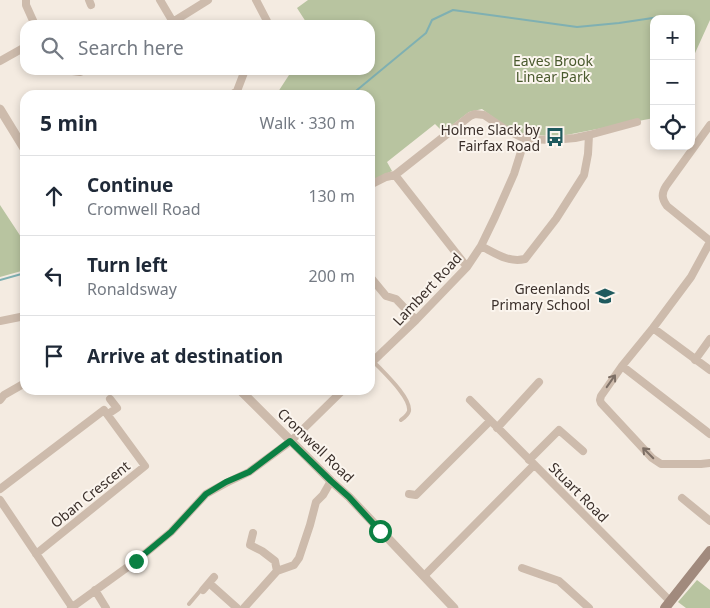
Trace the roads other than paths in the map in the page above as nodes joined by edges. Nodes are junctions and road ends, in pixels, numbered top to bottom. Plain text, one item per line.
1 (26, 0) edge
2 (160, 0) edge
3 (208, 0) edge
4 (256, 0) edge
5 (33, 20) edge
6 (168, 20) edge
7 (176, 20) edge
8 (266, 20) edge
9 (20, 50) edge
10 (0, 61) edge
11 (243, 75) edge
12 (237, 90) edge
13 (0, 109) edge
14 (637, 122) dead end
15 (710, 125) edge
16 (589, 135) junction
17 (20, 136) edge
18 (525, 139) junction
19 (395, 175) junction
20 (375, 182) edge
21 (710, 241) edge
22 (481, 246) junction
23 (467, 266) junction
24 (375, 283) edge
25 (20, 317) edge
26 (416, 320) junction
27 (0, 321) edge
28 (653, 328) junction
29 (710, 339) edge
30 (375, 360) edge
31 (695, 360) junction
32 (375, 366) edge
33 (622, 366) junction
34 (710, 370) edge
35 (539, 382) dead end
36 (20, 385) edge
37 (245, 395) edge
38 (338, 395) edge
39 (110, 399) dead end
40 (0, 400) edge
41 (470, 400) dead end
42 (108, 414) junction
43 (401, 420) dead end
44 (490, 421) junction
45 (497, 428) junction
46 (710, 434) edge
47 (290, 441) junction
48 (583, 451) dead end
49 (532, 462) junction
50 (710, 463) edge
51 (331, 481) junction
52 (0, 489) edge
53 (409, 494) dead end
54 (682, 498) dead end
55 (0, 500) edge
56 (710, 521) edge
57 (253, 534) dead end
58 (710, 551) edge
59 (36, 554) junction
60 (522, 568) dead end
61 (277, 571) junction
62 (424, 576) junction
63 (95, 590) junction
64 (203, 590) joint
65 (189, 604) dead end
66 (668, 605) edge
67 (71, 608) edge
68 (106, 608) edge
69 (237, 608) edge
70 (244, 608) edge
71 (454, 608) edge
72 (590, 608) edge

1 - 5 street
2 - 6 street
3 - 7 street
4 - 8 street
9 - 10 street
11 - 12 street
13 - 17 street
14 - 16 street
15 - 21 street
16 - 18 street
16 - 22 street
18 - 19 street
18 - 22 street, Lambert Road
19 - 20 street
19 - 23 street
21 - 28 street
22 - 23 street, Lambert Road
23 - 26 street, Lambert Road
24 - 26 street
25 - 27 street
26 - 30 street, Lambert Road
28 - 31 street
28 - 33 street
29 - 31 street
31 - 34 street
32 - 43 lane
33 - 46 street
50 -> 33 street
35 - 45 street
36 - 40 street
37 - 47 street, Cromwell Road
38 - 47 street
39 - 42 street
41 - 44 street, Stuart Road
42 - 52 street
42 - 59 street, Oban Crescent
44 - 45 street, Stuart Road
44 - 53 street
45 - 49 street, Stuart Road
47 - 51 street, Cromwell Road
47 - 63 street
48 - 49 street
49 - 62 street
49 - 66 street, Stuart Road
51 - 61 street
51 - 62 street, Cromwell Road
54 - 56 street
55 - 59 street
57 - 61 street
58 - 66 main road
59 - 67 street
60 - 72 street
61 - 70 street
62 - 71 street, Cromwell Road
63 - 67 street
63 - 68 street
64 - 65 lane
64 - 69 street

